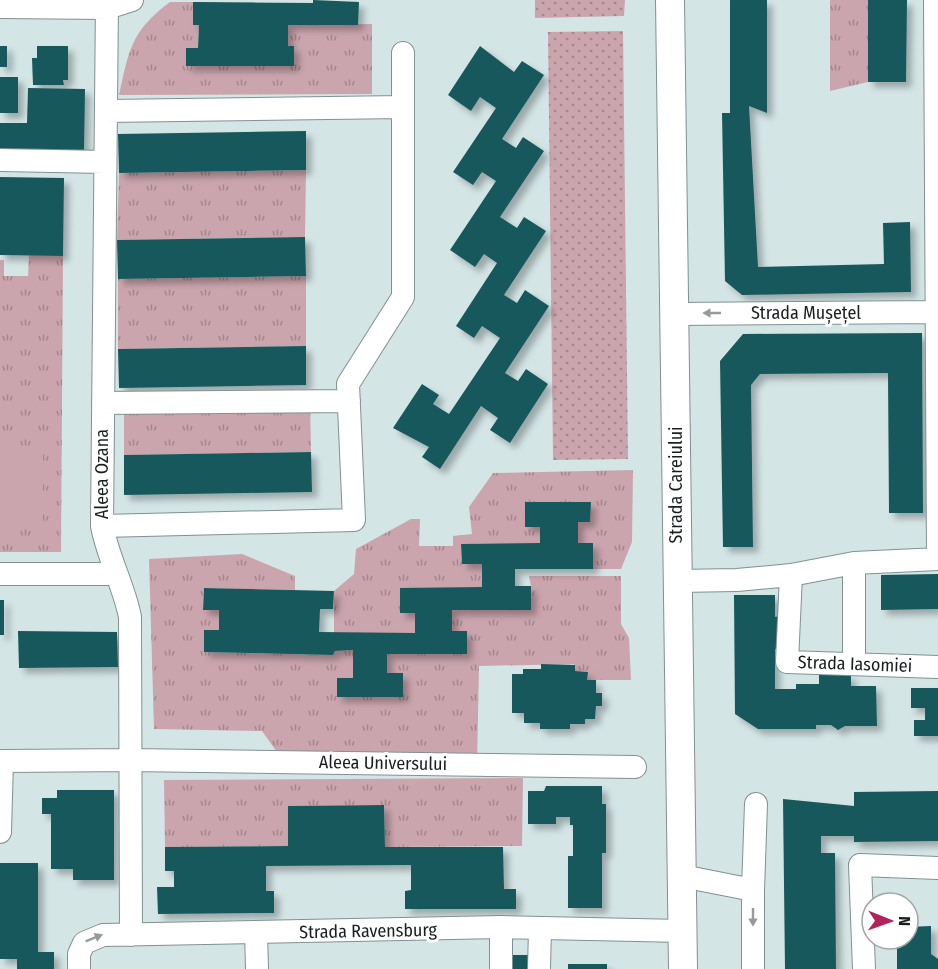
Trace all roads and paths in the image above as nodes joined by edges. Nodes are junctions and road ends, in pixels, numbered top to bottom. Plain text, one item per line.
1 (132, 0) edge
2 (670, 0) edge
3 (935, 0) edge
4 (107, 4) edge
5 (0, 7) edge
6 (403, 53) dead end
7 (403, 107) junction
8 (106, 111) junction
9 (0, 160) edge
10 (105, 162) junction
11 (937, 312) edge
12 (675, 314) junction
13 (349, 401) junction
14 (103, 403) junction
15 (102, 526) junction
16 (938, 559) edge
17 (854, 563) junction
18 (0, 574) edge
19 (115, 574) junction
20 (791, 575) junction
21 (677, 581) junction
22 (854, 664) junction
23 (938, 667) edge
24 (131, 760) junction
25 (635, 767) dead end
26 (756, 804) dead end
27 (0, 832) edge
28 (938, 868) edge
29 (682, 876) junction
30 (753, 890) junction
31 (501, 927) junction
32 (540, 928) junction
33 (682, 931) junction
34 (256, 933) junction
35 (131, 935) junction
36 (79, 969) edge
37 (257, 969) edge
38 (501, 969) edge
39 (539, 969) edge
40 (683, 969) edge
41 (753, 969) edge
42 (864, 969) edge

1 - 4 street
2 - 12 main road, Strada Careiului
3 - 11 street
4 - 5 street
4 - 8 street, Aleea Ozana
6 - 7 street
7 - 8 street
7 - 13 street
8 - 10 street, Aleea Ozana
9 - 10 street
10 - 14 street, Aleea Ozana
11 -> 12 street, Strada Mușețel
11 - 16 street
12 - 21 main road, Strada Careiului
13 - 14 street
13 - 15 street
14 - 15 street, Aleea Ozana
15 - 19 street, Aleea Ozana
16 - 17 street
17 - 20 street
17 - 22 street
18 - 19 street
19 - 24 street, Aleea Ozana
20 - 21 street
20 - 22 street, Strada Iasomiei
21 - 29 main road, Strada Careiului
22 - 23 street, Strada Iasomiei
24 - 25 street, Aleea Universului
24 - 27 street, Aleea Universului
24 - 35 street, Aleea Ozana
26 - 30 street
28 - 42 street
29 - 30 street
29 - 33 main road, Strada Careiului
30 -> 41 street
31 - 32 street, Strada Ravensburg
31 - 34 street, Strada Ravensburg
31 - 38 street
32 - 33 street, Strada Ravensburg
32 - 39 street
33 - 40 main road, Strada Careiului
34 - 35 street, Strada Ravensburg
34 - 37 street
36 -> 35 street, Strada Ravensburg

